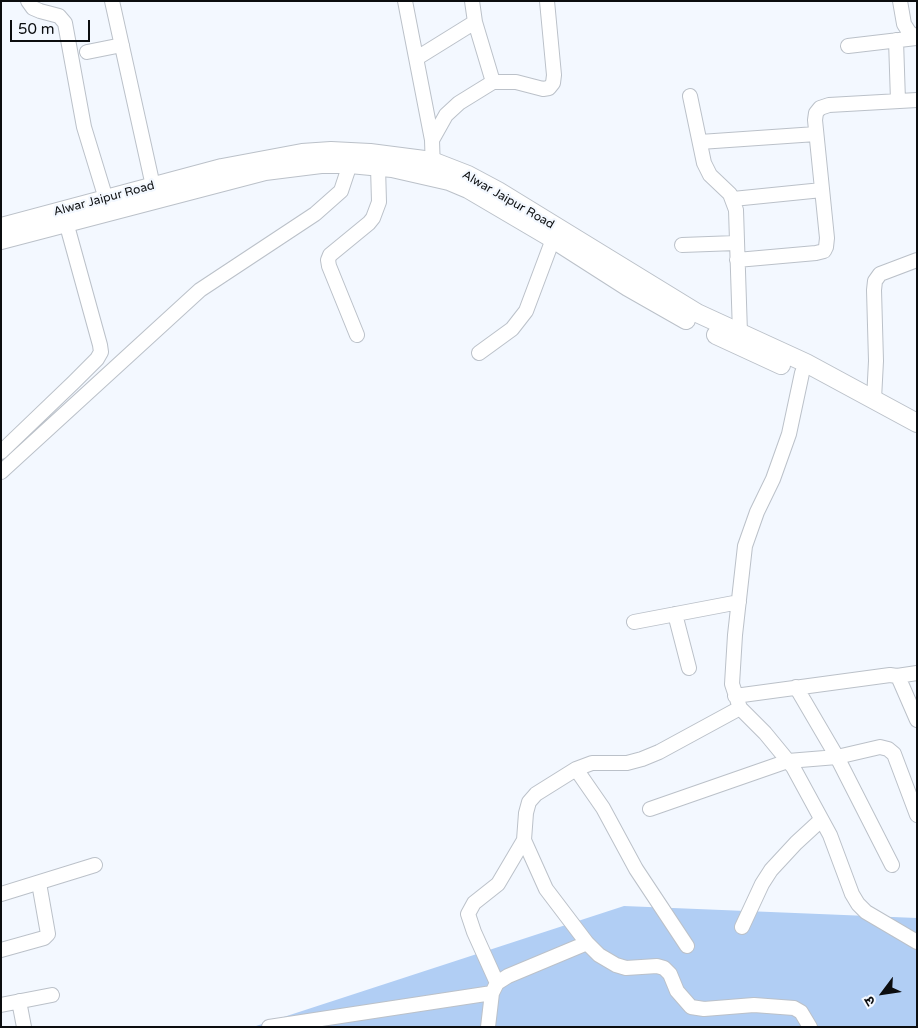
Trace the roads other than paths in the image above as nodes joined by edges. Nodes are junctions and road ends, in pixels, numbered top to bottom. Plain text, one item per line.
1 (28, 1) edge
2 (112, 1) edge
3 (406, 1) edge
4 (472, 1) edge
5 (547, 1) edge
6 (900, 1) edge
7 (475, 22) junction
8 (917, 38) edge
9 (896, 40) junction
10 (122, 45) junction
11 (848, 46) dead end
12 (87, 52) dead end
13 (417, 58) junction
14 (493, 82) junction
15 (690, 96) dead end
16 (917, 100) edge
17 (898, 101) junction
18 (816, 134) junction
19 (432, 140) junction
20 (700, 142) junction
21 (350, 164) junction
22 (378, 167) junction
23 (432, 169) junction
24 (153, 186) junction
25 (822, 190) junction
26 (106, 198) junction
27 (733, 199) junction
28 (125, 200) junction
29 (66, 222) junction
30 (1, 227) edge
31 (552, 239) junction
32 (1, 240) edge
33 (736, 243) junction
34 (682, 245) dead end
35 (736, 260) junction
36 (917, 260) edge
37 (740, 333) junction
38 (357, 335) dead end
39 (479, 353) dead end
40 (804, 368) junction
41 (874, 399) junction
42 (917, 423) edge
43 (917, 436) edge
44 (1, 452) edge
45 (1, 472) edge
46 (739, 602) junction
47 (675, 614) junction
48 (634, 622) dead end
49 (689, 668) dead end
50 (917, 673) edge
51 (896, 676) junction
52 (796, 687) junction
53 (738, 702) junction
54 (917, 720) edge
55 (837, 757) junction
56 (788, 761) junction
57 (576, 769) junction
58 (650, 809) dead end
59 (917, 815) edge
60 (821, 820) junction
61 (524, 840) junction
62 (95, 864) dead end
63 (892, 865) dead end
64 (39, 883) junction
65 (1, 894) edge
66 (742, 927) dead end
67 (917, 942) edge
68 (587, 943) junction
69 (688, 946) dead end
70 (1, 950) edge
71 (494, 988) junction
72 (52, 994) dead end
73 (19, 1001) junction
74 (1, 1005) edge
75 (24, 1027) edge
76 (269, 1027) edge
77 (488, 1027) edge
78 (810, 1027) edge

1 - 26 street
2 - 10 street
3 - 13 street
4 - 7 street
5 - 14 street
6 - 8 street
7 - 13 street
7 - 14 street
8 - 9 street
9 - 11 street
9 - 17 street
10 - 12 street
10 - 24 street
13 - 19 street
14 - 19 street
15 - 20 street
16 - 17 street
17 - 18 street
18 - 20 street
18 - 25 street
19 - 23 street
20 - 27 street
21 - 22 main road, Alwar Jaipur Road
21 - 28 main road, Alwar Jaipur Road
21 - 45 street
22 - 23 main road, Alwar Jaipur Road
22 - 38 street
23 - 24 main road, Alwar Jaipur Road
23 - 31 main road, Alwar Jaipur Road
23 - 37 main road, Alwar Jaipur Road
24 - 28 main road, Alwar Jaipur Road
25 - 27 street
25 - 35 street
26 - 28 main road, Alwar Jaipur Road
26 - 30 main road, Alwar Jaipur Road
27 - 33 street
28 - 29 main road, Alwar Jaipur Road
29 - 32 main road, Alwar Jaipur Road
29 - 44 street
31 - 39 street
31 - 40 main road, Alwar Jaipur Road
33 - 34 street
33 - 35 street
35 - 37 street
36 - 41 street
37 - 40 main road, Alwar Jaipur Road
40 - 41 main road, Alwar Jaipur Road
40 - 43 main road, Alwar Jaipur Road
40 - 46 street
41 - 42 main road, Alwar Jaipur Road
46 - 47 street
46 - 53 street
47 - 48 street
47 - 49 street
50 - 51 street
51 - 52 street
51 - 54 street
52 - 53 street
52 - 55 street
53 - 56 street
53 - 57 street
55 - 56 street
55 - 59 street
55 - 63 street
56 - 58 street
56 - 60 street
57 - 61 street
57 - 69 street
60 - 66 street
60 - 67 street
61 - 68 street
61 - 71 street
62 - 64 street
64 - 65 street
64 - 70 street
68 - 71 street
68 - 78 street
71 - 76 street
71 - 77 street
72 - 73 street
73 - 74 street
73 - 75 street

